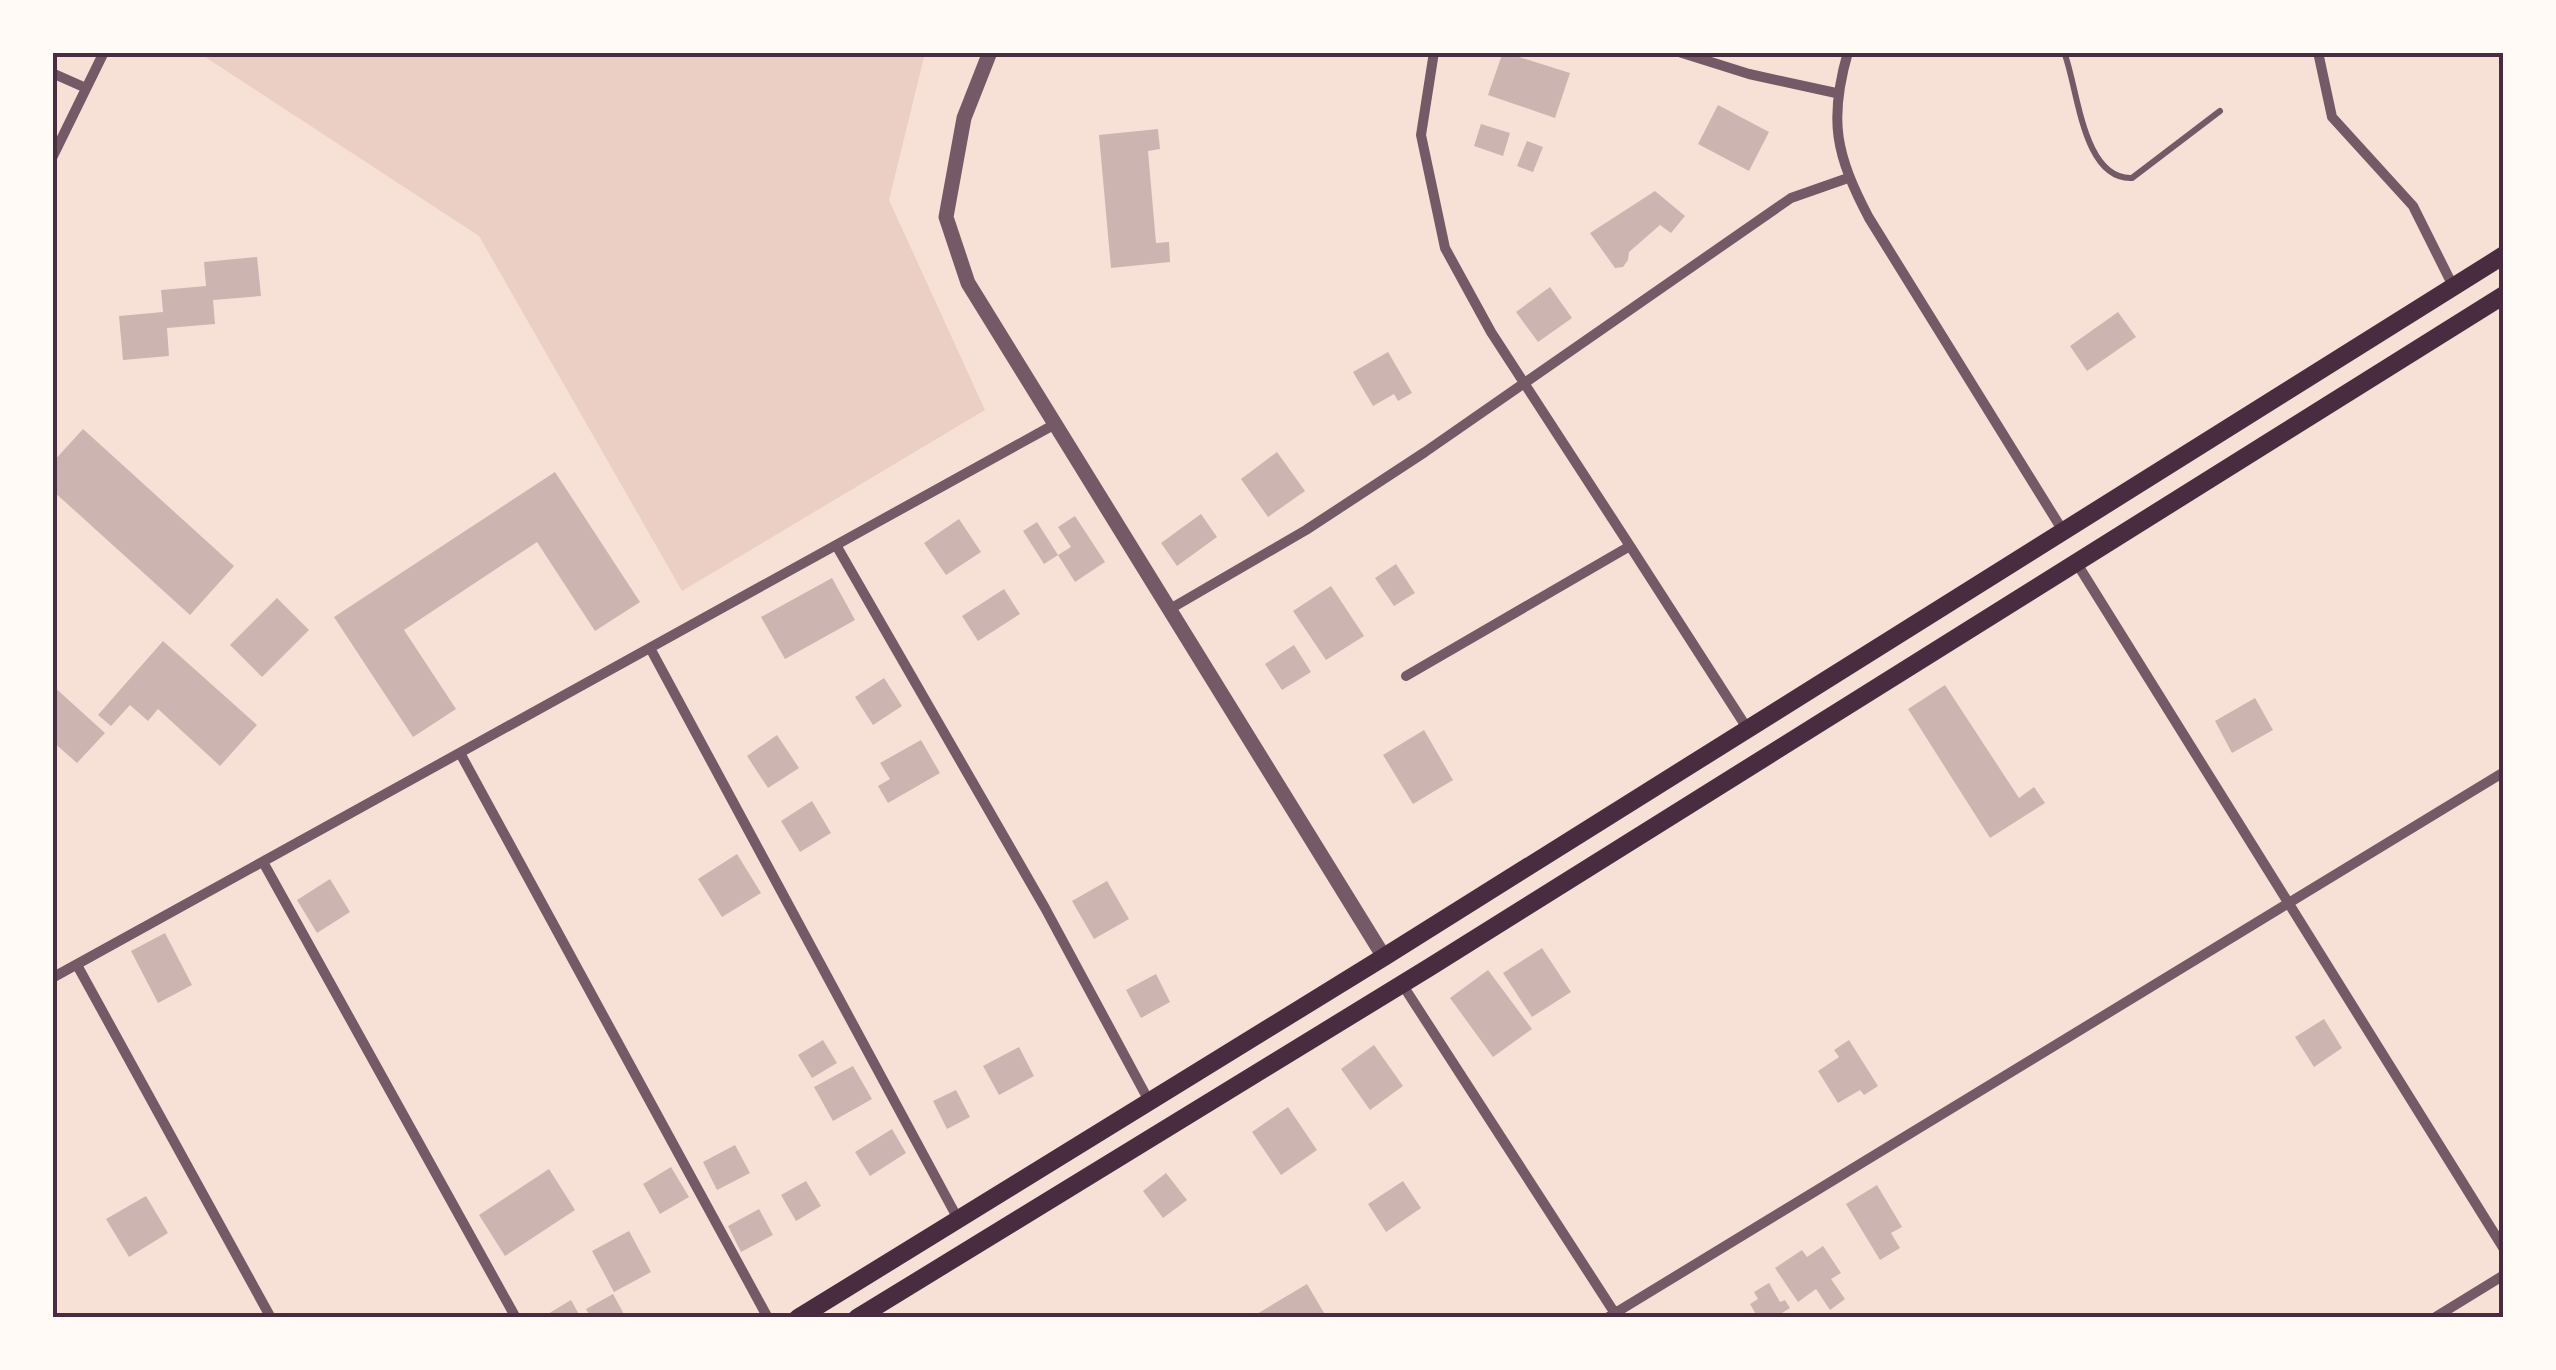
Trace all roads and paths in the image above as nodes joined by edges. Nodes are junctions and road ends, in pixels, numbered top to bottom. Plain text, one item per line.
1 (104, 52) edge
2 (990, 52) edge
3 (1434, 52) edge
4 (1679, 52) edge
5 (1848, 52) edge
6 (2064, 52) edge
7 (2318, 52) edge
8 (52, 73) edge
9 (86, 88) junction
10 (1836, 94) junction
11 (2220, 111) dead end
12 (52, 158) edge
13 (1848, 178) junction
14 (2504, 254) edge
15 (2453, 286) junction
16 (2504, 295) edge
17 (1526, 384) junction
18 (1057, 423) junction
19 (2063, 531) junction
20 (836, 545) junction
21 (1630, 546) junction
22 (2076, 562) junction
23 (1170, 609) junction
24 (650, 648) junction
25 (1406, 676) dead end
26 (1748, 728) junction
27 (460, 753) junction
28 (2504, 772) edge
29 (264, 862) junction
30 (2288, 903) junction
31 (1384, 957) junction
32 (77, 964) junction
33 (52, 978) edge
34 (1402, 984) junction
35 (1149, 1101) junction
36 (958, 1218) junction
37 (2504, 1250) edge
38 (2504, 1276) edge
39 (1613, 1316) edge
40 (270, 1318) edge
41 (516, 1318) edge
42 (768, 1318) edge
43 (798, 1318) edge
44 (857, 1318) edge
45 (2434, 1318) edge

1 - 9 street
2 - 18 street
3 - 17 street
4 - 10 street
5 - 10 street
6 - 11 lane
7 - 15 street
8 - 9 street
9 - 12 street
10 - 13 street
13 - 17 street
13 - 19 street
14 - 15 main road
15 - 19 main road
16 - 22 main road
17 - 21 street
17 - 23 street
18 - 20 street
18 - 23 street
19 - 26 main road
20 - 24 street
20 - 35 street
21 - 25 street
21 - 26 street
22 - 30 street
22 - 34 main road
23 - 31 street
24 - 27 street
24 - 36 street
26 - 31 main road
27 - 29 street
27 - 42 street
28 - 30 street
29 - 32 street
29 - 41 street
30 - 37 street
30 - 39 street
31 - 35 main road
32 - 33 street
32 - 40 street
34 - 39 street
34 - 44 main road
35 - 36 main road
36 - 43 main road
38 - 45 street

